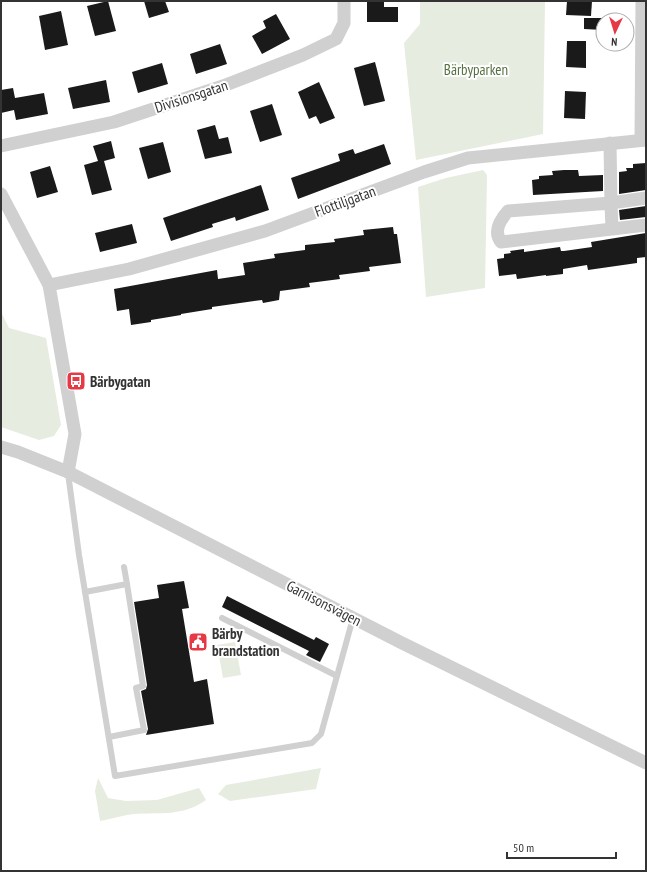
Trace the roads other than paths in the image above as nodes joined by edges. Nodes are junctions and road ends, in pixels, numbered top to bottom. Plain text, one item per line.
1 (344, 1) edge
2 (642, 1) edge
3 (643, 140) edge
4 (610, 143) junction
5 (1, 146) edge
6 (1, 194) edge
7 (646, 198) edge
8 (611, 203) junction
9 (646, 225) edge
10 (612, 228) junction
11 (49, 285) junction
12 (1, 447) edge
13 (68, 472) junction
14 (124, 567) dead end
15 (127, 584) junction
16 (85, 592) junction
17 (222, 618) dead end
18 (353, 618) junction
19 (337, 676) junction
20 (109, 737) junction
21 (646, 763) edge

1 - 5 street, Divisionsgatan
2 - 3 street
3 - 4 street, Flottiljgatan
4 - 8 street
4 - 11 street, Flottiljgatan
6 - 11 street
7 - 8 street
8 - 10 street
8 - 10 street
9 - 10 street
11 - 13 street
12 - 13 street, Garnisonsvägen
13 - 16 lane
13 - 18 street, Garnisonsvägen
14 - 15 lane
15 - 16 lane
15 - 20 lane
16 - 20 lane
17 - 19 lane
18 - 19 lane
18 - 21 street, Garnisonsvägen
19 - 20 lane

